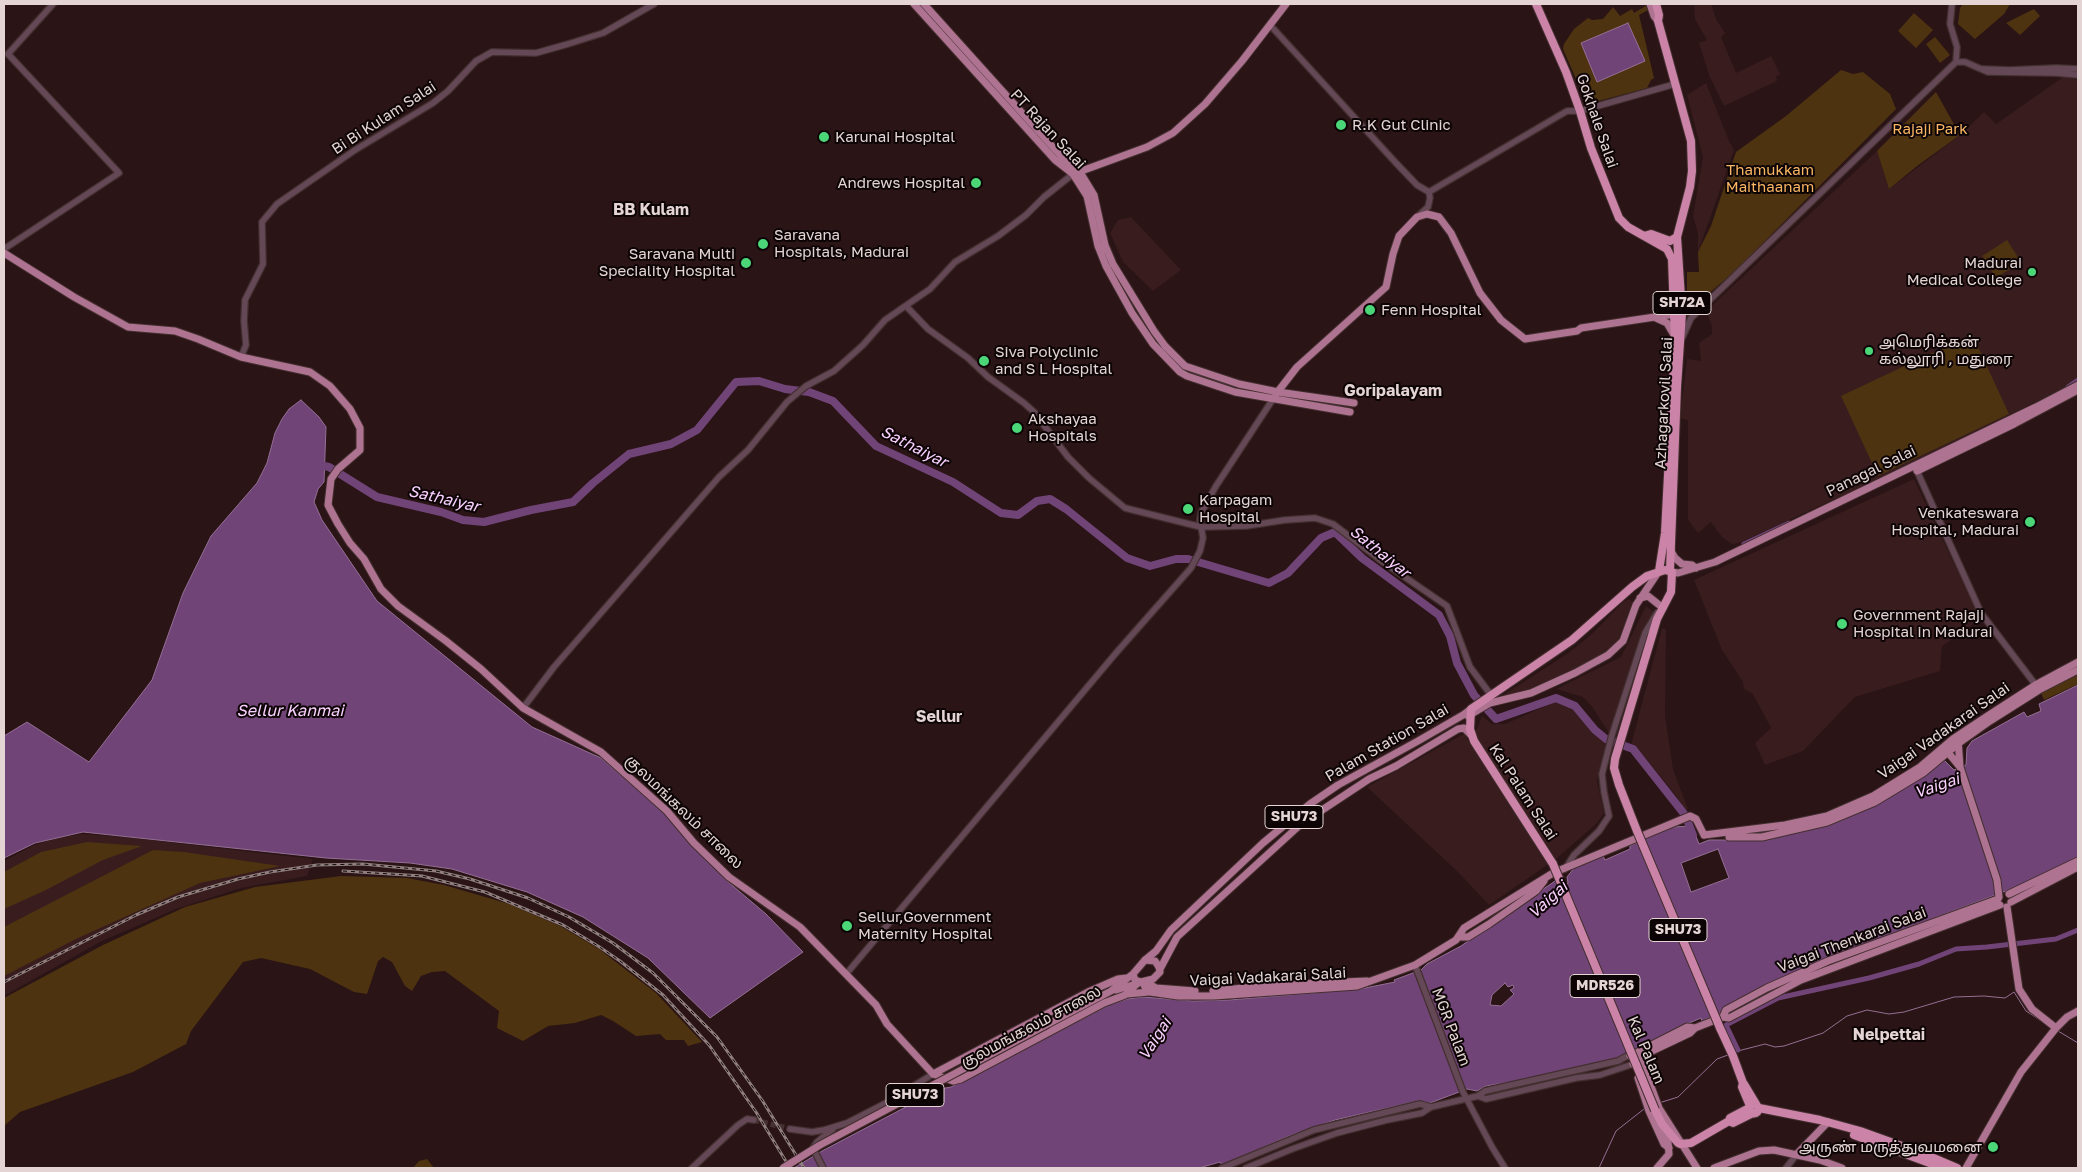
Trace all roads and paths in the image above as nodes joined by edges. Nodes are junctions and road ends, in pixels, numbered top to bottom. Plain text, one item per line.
1 (53, 4) edge
2 (654, 4) edge
3 (914, 4) edge
4 (924, 4) edge
5 (1286, 4) edge
6 (1536, 4) edge
7 (1650, 4) edge
8 (1656, 4) edge
9 (1952, 4) edge
10 (1658, 21) junction
11 (1270, 25) junction
12 (1956, 62) junction
13 (1980, 69) junction
14 (2078, 69) edge
15 (2078, 75) edge
16 (1675, 84) junction
17 (1580, 111) junction
18 (1020, 116) junction
19 (1077, 173) junction
20 (1429, 192) junction
21 (1416, 217) junction
22 (1644, 236) junction
23 (1677, 237) junction
24 (4, 248) edge
25 (1667, 249) joint
26 (4, 254) edge
27 (906, 306) junction
28 (1702, 307) junction
29 (1679, 314) junction
30 (1653, 318) junction
31 (1678, 343) junction
32 (241, 357) junction
33 (2078, 385) edge
34 (2078, 390) edge
35 (1276, 396) junction
36 (1354, 403) dead end
37 (1350, 412) dead end
38 (1917, 471) joint
39 (1201, 527) junction
40 (1671, 552) junction
41 (1696, 568) junction
42 (1671, 571) junction
43 (1659, 572) junction
44 (1640, 598) junction
45 (1663, 608) junction
46 (2078, 662) edge
47 (2078, 670) edge
48 (2038, 687) junction
49 (1489, 699) junction
50 (523, 708) junction
51 (1470, 713) junction
52 (1458, 730) joint
53 (1471, 735) junction
54 (1958, 740) junction
55 (1947, 751) junction
56 (1960, 767) junction
57 (2078, 861) edge
58 (1553, 864) joint
59 (2078, 867) edge
60 (1565, 869) junction
61 (1998, 880) junction
62 (2008, 894) junction
63 (2003, 902) junction
64 (1145, 960) junction
65 (1416, 967) junction
66 (1159, 971) junction
67 (846, 973) junction
68 (1130, 976) junction
69 (1373, 980) junction
70 (1142, 982) junction
71 (1168, 989) junction
72 (1111, 991) junction
73 (1149, 992) junction
74 (1125, 994) junction
75 (2078, 1010) edge
76 (2054, 1031) junction
77 (1639, 1054) junction
78 (1629, 1055) junction
79 (1633, 1064) junction
80 (933, 1074) junction
81 (1478, 1096) junction
82 (1466, 1099) junction
83 (1431, 1107) junction
84 (1653, 1108) junction
85 (1754, 1109) junction
86 (754, 1120) tunnel mouth
87 (1662, 1124) junction
88 (1826, 1124) junction
89 (837, 1126) junction
90 (790, 1129) tunnel mouth
91 (1690, 1143) junction
92 (1680, 1144) junction
93 (1669, 1148) junction
94 (1686, 1154) junction
95 (1797, 1154) junction
96 (1658, 1167) edge
97 (692, 1168) edge
98 (783, 1168) edge
99 (822, 1168) edge
100 (1222, 1168) edge
101 (1246, 1168) edge
102 (1505, 1168) edge
103 (1696, 1168) edge
104 (1714, 1168) edge
105 (1786, 1168) edge
106 (1842, 1168) edge
107 (1943, 1168) edge
108 (1957, 1168) edge
109 (1966, 1168) edge

1 - 24 street
2 - 32 street, Bi Bi Kulam Salai
3 - 18 main road, PT Rajan Salai
4 - 18 main road, PT Rajan Salai
5 - 11 main road
6 - 17 highway, Gokhale Salai
7 - 10 main road
8 - 10 highway, Azhagarkovil Salai / SH72A
9 - 12 street
10 - 16 highway, Azhagarkovil Salai / SH72A
11 - 19 main road
11 - 20 street
12 - 13 street
12 - 28 street
13 - 14 street
13 - 15 street
16 - 17 street
16 - 23 highway, Azhagarkovil Salai / SH72A
17 - 20 street
17 - 22 highway, Gokhale Salai
18 - 19 main road, PT Rajan Salai
19 - 27 street
19 - 35 main road, PT Rajan Salai
20 - 21 street
21 - 30 main road
21 - 35 main road
22 - 23 highway, Gokhale Salai
22 - 25 highway, Gokhale Salai
23 - 29 highway, Azhagarkovil Salai / SH72A
25 - 29 highway, Azhagarkovil Salai / SH72A
26 - 32 main road
27 - 39 street
27 - 50 street
28 - 29 street
28 - 31 street
29 - 30 main road
29 - 31 highway, Azhagarkovil Salai / SH72A
30 - 31 main road
31 - 40 highway, Azhagarkovil Salai / SH72A
31 - 43 highway, Azhagarkovil Salai / SH72A
32 - 50 main road, குலமங்கலம் சாலை
33 - 41 main road, Panagal Salai
34 - 38 main road, Panagal Salai
35 - 36 main road, PT Rajan Salai
35 - 37 main road, PT Rajan Salai
35 - 39 street
38 - 48 street
39 - 49 street
39 - 67 street
40 - 41 main road
40 - 42 highway, Azhagarkovil Salai / SH72A
41 - 42 main road, Panagal Salai
42 - 43 highway, SHU73
42 - 45 highway, SHU73
43 - 44 main road
43 - 49 highway, Palam Station Salai / SHU73
44 - 45 main road
44 - 49 main road
45 - 60 street
45 - 85 highway, SHU73, bridge
46 - 48 main road, Vaigai Vadakarai Salai
47 - 48 main road, Vaigai Vadakarai Salai
48 - 54 main road, Vaigai Vadakarai Salai
49 - 51 highway, Palam Station Salai / SHU73
50 - 67 main road, குலமங்கலம் சாலை
51 - 53 highway, Kal Palam Salai / MDR526
51 - 64 main road, Palam Station Salai / SHU73
52 - 53 main road, Kal Palam Salai
52 - 66 main road, Palam Station Salai / SHU73
53 - 58 highway, Kal Palam Salai / MDR526
54 - 55 main road, Vaigai Vadakarai Salai
54 - 56 main road
55 - 56 main road
55 - 60 main road, Vaigai Vadakarai Salai
56 - 61 main road
57 - 62 main road
58 - 84 highway, Kal Palam / MDR526, bridge
59 - 63 main road, Vaigai Thenkarai Salai
60 - 65 main road, Vaigai Vadakarai Salai
61 - 62 main road
61 - 63 main road
62 - 63 main road
63 - 76 main road
63 - 77 main road, Vaigai Thenkarai Salai
64 - 66 main road
64 - 68 main road, SHU73
65 - 69 main road, Vaigai Vadakarai Salai
65 - 82 street, MGR Palam
66 - 70 main road, SHU73
66 - 71 main road
67 - 80 main road, குலமங்கலம் சாலை
68 - 70 main road
68 - 72 main road, SHU73
68 - 80 main road, குலமங்கலம் சாலை
69 - 71 main road, Vaigai Vadakarai Salai
69 - 73 main road, Vaigai Vadakarai Salai
70 - 71 main road, Vaigai Vadakarai Salai
70 - 72 main road, SHU73
70 - 73 main road
70 - 74 main road, குலமங்கலம் சாலை
72 - 98 main road, SHU73, bridge
73 - 74 main road, Vaigai Vadakarai Salai
74 - 80 main road, குலமங்கலம் சாலை
75 - 76 main road
76 - 109 main road
77 - 78 main road, Vaigai Thenkarai Salai
77 - 79 main road, Vaigai Thenkarai Salai
77 - 84 main road
78 - 79 main road
78 - 81 street, Vaigai Thenkarai Salai
79 - 81 street, Vaigai Thenkarai Salai
79 - 84 main road
80 - 89 street
81 - 82 street, Vaigai Thenkarai Salai
82 - 83 street, Vaigai Thenkarai Salai
82 - 102 street, MGR Palam
83 - 100 street, Vaigai Thenkarai Salai
83 - 101 street, Vaigai Thenkarai Salai
84 - 87 highway, MDR526
84 - 92 main road
84 - 93 main road
85 - 88 highway
85 - 91 highway
86 - 97 street
87 - 92 highway, MDR526
87 - 93 main road, MDR526
88 - 95 main road
88 - 107 highway
88 - 108 highway
89 - 90 street
89 - 99 street
91 - 92 highway
91 - 94 main road
92 - 94 main road
93 - 96 main road, MDR526
94 - 103 main road
95 - 104 main road
95 - 105 street
95 - 106 main road

